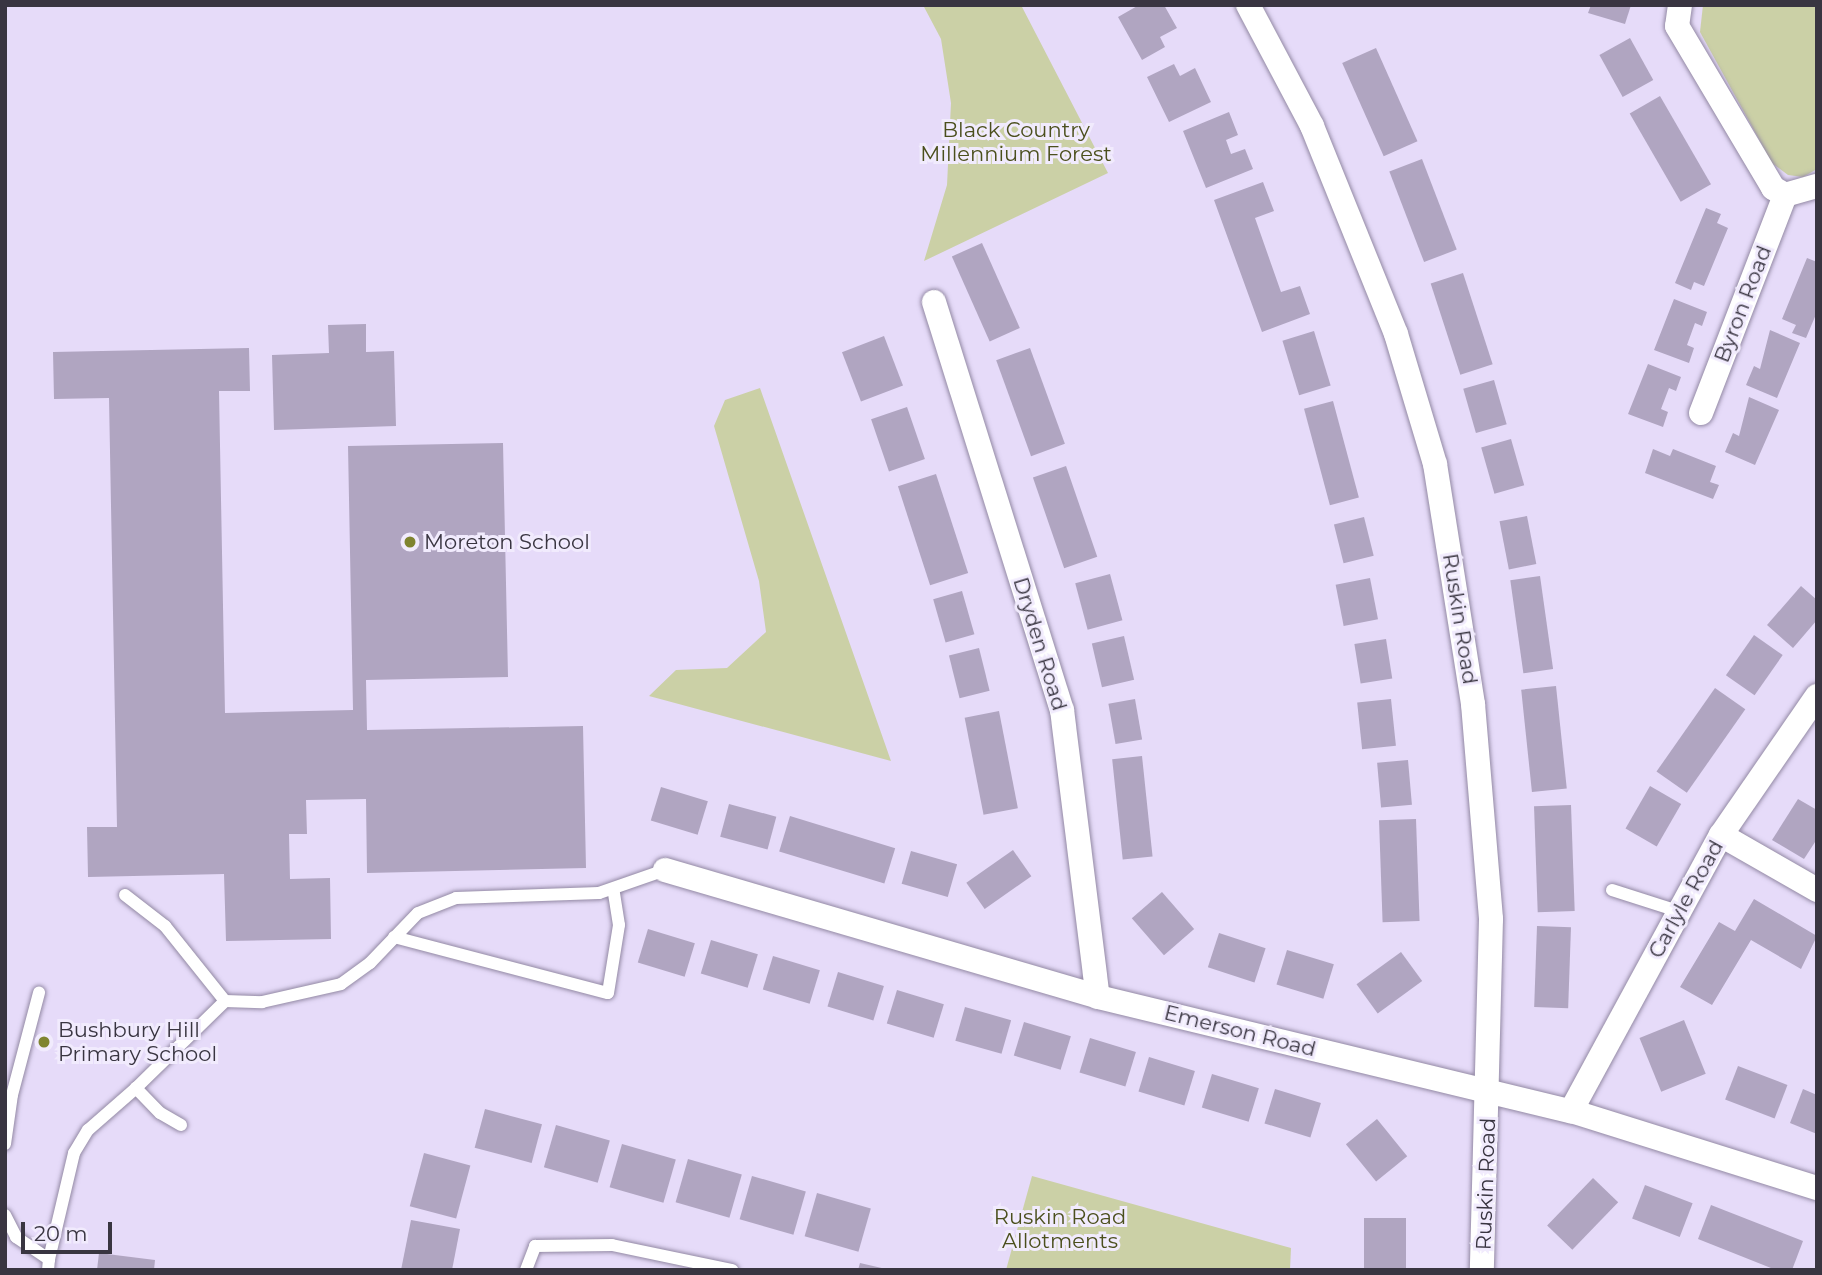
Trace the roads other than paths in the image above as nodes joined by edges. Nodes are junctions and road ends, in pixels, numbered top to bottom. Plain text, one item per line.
1 (1248, 5) edge
2 (1680, 5) edge
3 (1817, 186) edge
4 (1786, 195) junction
5 (934, 302) dead end
6 (1702, 413) dead end
7 (1817, 696) edge
8 (1721, 835) junction
9 (665, 870) joint
10 (613, 889) junction
11 (1612, 890) dead end
12 (1817, 890) edge
13 (125, 895) dead end
14 (1678, 911) junction
15 (394, 937) junction
16 (39, 993) dead end
17 (1098, 997) junction
18 (225, 1001) junction
19 (136, 1088) junction
20 (1490, 1092) junction
21 (1571, 1111) junction
22 (181, 1125) dead end
23 (5, 1144) edge
24 (1817, 1188) edge
25 (5, 1215) edge
26 (49, 1264) edge
27 (526, 1270) edge
28 (732, 1270) edge
29 (1482, 1270) edge

1 - 20 street, Ruskin Road
2 - 4 street
3 - 4 street
4 - 6 street, Byron Road
5 - 17 street, Dryden Road
7 - 8 street, Carlyle Road
8 - 12 street
8 - 14 street, Carlyle Road
9 - 10 lane
9 - 17 street, Emerson Road
10 - 15 lane
10 - 15 lane
11 - 14 lane
13 - 18 lane
14 - 21 street, Carlyle Road
15 - 18 lane
16 - 23 lane
17 - 20 street, Emerson Road
18 - 19 lane
19 - 22 lane
19 - 26 lane
20 - 21 street, Emerson Road
20 - 29 street, Ruskin Road
21 - 24 street, Emerson Road
25 - 26 lane
27 - 28 lane

